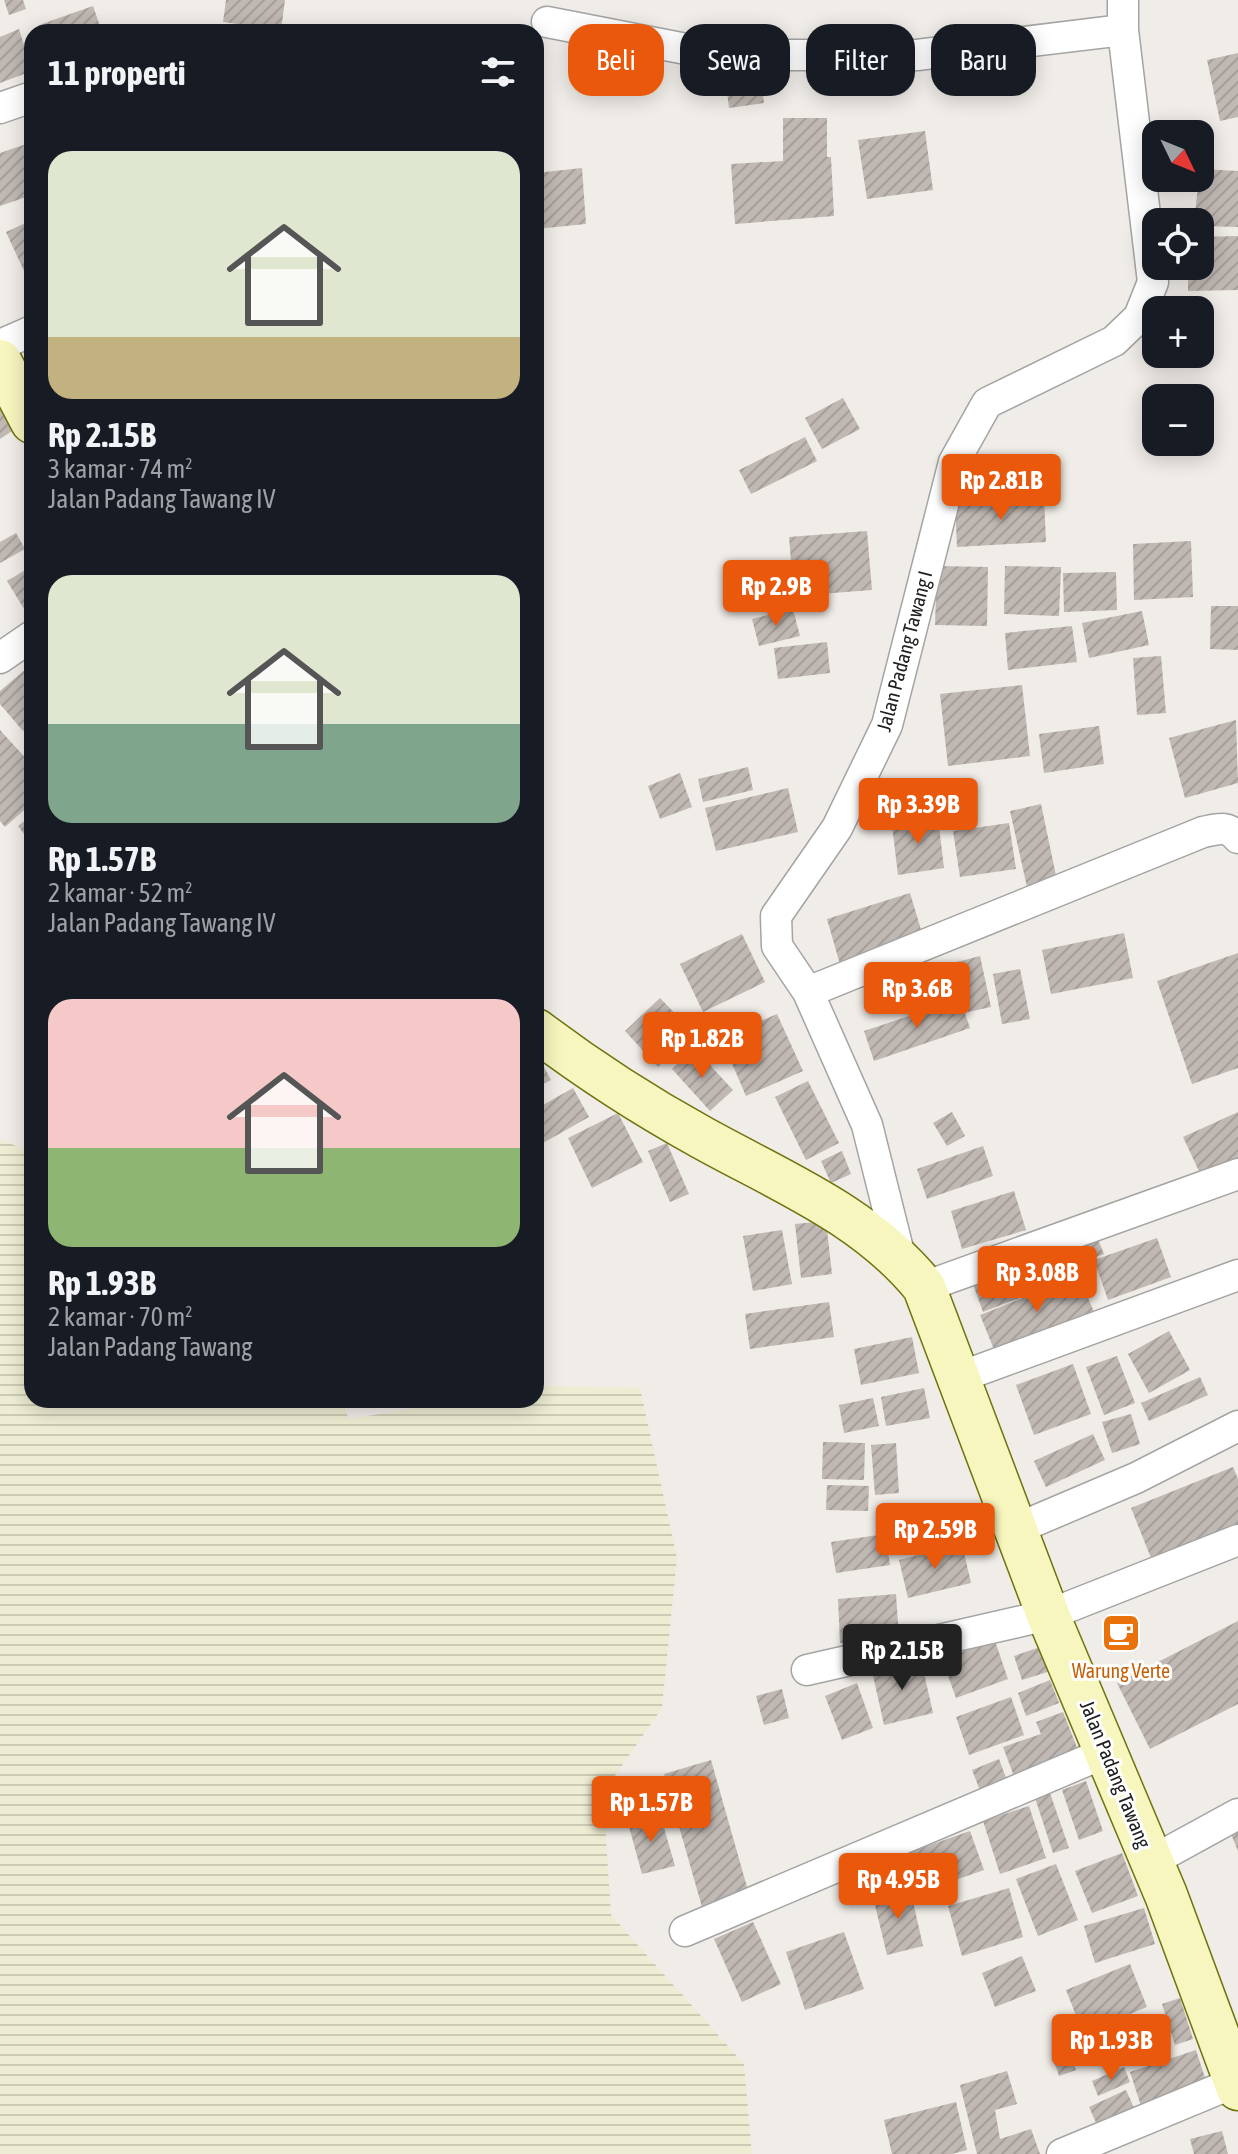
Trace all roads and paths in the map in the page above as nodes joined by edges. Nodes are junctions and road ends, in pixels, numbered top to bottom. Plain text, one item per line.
1 (1123, 0) edge
2 (547, 22) dead end
3 (1123, 30) junction
4 (24, 100) edge
5 (0, 108) edge
6 (24, 334) edge
7 (0, 345) edge
8 (0, 361) edge
9 (24, 407) edge
10 (24, 642) edge
11 (0, 658) edge
12 (1238, 838) edge
13 (808, 992) junction
14 (544, 1036) edge
15 (1238, 1174) edge
16 (904, 1264) junction
17 (1238, 1275) edge
18 (960, 1377) junction
19 (1238, 1426) edge
20 (1016, 1529) junction
21 (1238, 1540) edge
22 (1048, 1615) junction
23 (807, 1670) dead end
24 (1107, 1752) junction
25 (1238, 1814) edge
26 (1152, 1861) junction
27 (685, 1931) dead end
28 (1237, 2084) edge
29 (1062, 2154) edge

1 - 3 street, Jalan Padang Tawang I
2 - 3 street
3 - 13 street, Jalan Padang Tawang I
4 - 5 street
6 - 7 street
8 - 9 street
10 - 11 street
12 - 13 street
13 - 16 street, Jalan Padang Tawang I
14 - 16 street
15 - 16 street
16 - 18 street, Jalan Padang Tawang
17 - 18 street
18 - 20 street, Jalan Padang Tawang
19 - 20 street
20 - 22 street, Jalan Padang Tawang
21 - 22 street
22 - 23 street
22 - 24 street, Jalan Padang Tawang
24 - 26 street, Jalan Padang Tawang
24 - 27 street
25 - 26 street
26 - 28 street, Jalan Padang Tawang
28 - 29 street

